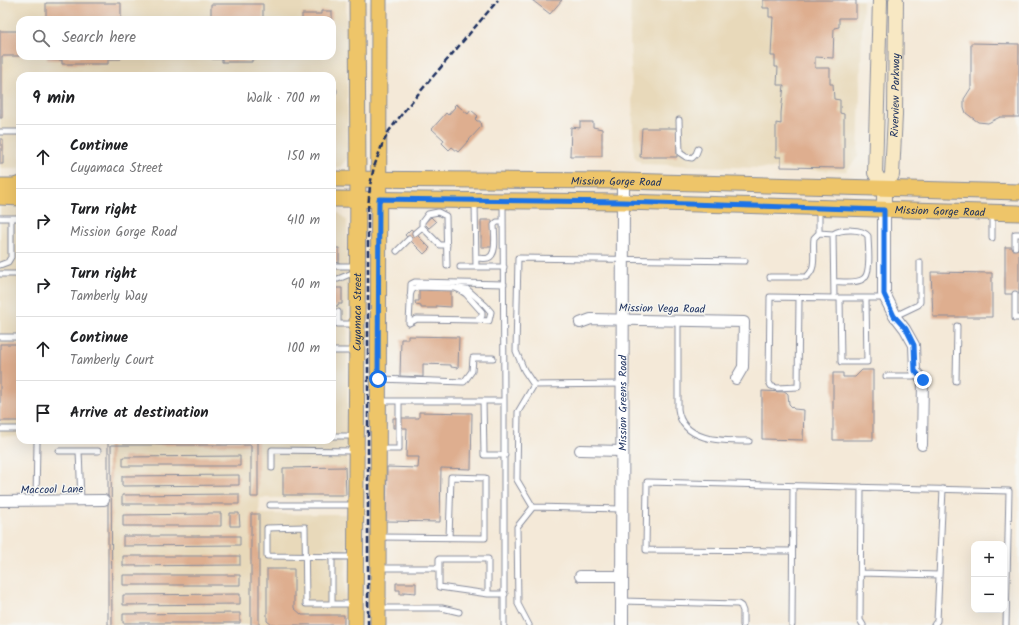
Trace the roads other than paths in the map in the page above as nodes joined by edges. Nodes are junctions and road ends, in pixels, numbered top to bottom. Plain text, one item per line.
1 (357, 0) edge
2 (379, 0) edge
3 (880, 0) edge
4 (896, 0) edge
5 (679, 120) dead end
6 (0, 132) edge
7 (16, 132) edge
8 (698, 149) dead end
9 (0, 179) edge
10 (16, 179) edge
11 (336, 179) edge
12 (358, 179) junction
13 (379, 179) junction
14 (623, 181) junction
15 (16, 185) edge
16 (0, 186) edge
17 (884, 188) junction
18 (1019, 192) edge
19 (0, 197) edge
20 (16, 198) edge
21 (336, 199) edge
22 (358, 199) junction
23 (379, 199) junction
24 (475, 200) junction
25 (503, 200) junction
26 (623, 202) junction
27 (819, 208) junction
28 (884, 210) junction
29 (992, 212) junction
30 (1019, 212) edge
31 (0, 218) edge
32 (11, 218) junction
33 (16, 218) edge
34 (503, 222) junction
35 (422, 228) junction
36 (416, 233) dead end
37 (819, 233) junction
38 (833, 234) junction
39 (1019, 234) edge
40 (992, 238) dead end
41 (409, 239) dead end
42 (446, 245) junction
43 (1015, 247) dead end
44 (397, 251) dead end
45 (476, 258) junction
46 (623, 259) junction
47 (745, 262) dead end
48 (920, 262) dead end
49 (0, 265) edge
50 (447, 266) dead end
51 (336, 267) edge
52 (460, 267) dead end
53 (476, 267) junction
54 (504, 267) junction
55 (353, 270) junction
56 (0, 274) edge
57 (16, 274) edge
58 (336, 277) edge
59 (770, 277) dead end
60 (834, 282) junction
61 (504, 284) junction
62 (455, 288) junction
63 (1015, 294) dead end
64 (410, 296) junction
65 (799, 298) junction
66 (837, 298) junction
67 (866, 298) junction
68 (886, 298) junction
69 (336, 312) edge
70 (894, 316) junction
71 (1019, 318) edge
72 (623, 319) junction
73 (477, 320) junction
74 (678, 321) junction
75 (580, 323) dead end
76 (357, 324) junction
77 (957, 326) dead end
78 (0, 337) edge
79 (16, 337) edge
80 (336, 351) edge
81 (357, 351) junction
82 (493, 358) dead end
83 (918, 374) junction
84 (886, 376) dead end
85 (378, 379) junction
86 (736, 379) dead end
87 (956, 381) dead end
88 (623, 384) junction
89 (534, 385) junction
90 (378, 401) junction
91 (399, 401) junction
92 (483, 401) junction
93 (504, 401) junction
94 (0, 429) edge
95 (16, 429) edge
96 (336, 437) edge
97 (749, 441) dead end
98 (37, 444) edge
99 (356, 444) junction
100 (922, 445) dead end
101 (378, 449) junction
102 (580, 450) dead end
103 (98, 451) dead end
104 (622, 451) junction
105 (59, 452) dead end
106 (79, 452) junction
107 (505, 456) junction
108 (272, 468) dead end
109 (793, 486) junction
110 (861, 487) junction
111 (943, 489) junction
112 (104, 500) dead end
113 (0, 501) edge
114 (36, 501) junction
115 (81, 501) junction
116 (270, 505) dead end
117 (355, 505) junction
118 (533, 507) junction
119 (622, 509) junction
120 (378, 537) junction
121 (449, 538) junction
122 (792, 551) junction
123 (306, 556) junction
124 (332, 556) junction
125 (355, 557) junction
126 (378, 568) junction
127 (439, 568) junction
128 (861, 573) junction
129 (939, 575) junction
130 (580, 576) dead end
131 (622, 576) junction
132 (488, 594) junction
133 (505, 594) junction
134 (622, 602) junction
135 (332, 604) junction
136 (355, 604) junction
137 (378, 608) junction
138 (459, 612) dead end
139 (355, 625) edge
140 (378, 625) edge
141 (504, 625) edge
142 (529, 625) edge
143 (622, 625) edge
144 (743, 625) edge
145 (792, 625) edge
146 (863, 625) edge
147 (934, 625) edge
148 (1006, 625) edge

1 - 12 main road, Cuyamaca Street
2 - 13 main road, Cuyamaca Street
3 - 17 main road, Riverview Parkway
4 - 17 main road, Riverview Parkway
5 - 8 lane
6 - 7 lane
9 - 10 main road
11 - 12 main road, Mission Gorge Road
12 - 13 main road, Mission Gorge Road
12 - 22 main road, Cuyamaca Street
13 - 14 main road, Mission Gorge Road
13 - 23 main road, Cuyamaca Street
14 - 17 main road, Mission Gorge Road
14 - 26 street, Mission Greens Road
15 - 16 main road
17 - 18 main road, Mission Gorge Road
17 - 28 main road, Riverview Parkway
19 - 20 main road
21 - 22 main road, Mission Gorge Road
22 - 23 main road, Mission Gorge Road
22 - 55 main road, Cuyamaca Street
23 - 24 main road, Mission Gorge Road
23 - 85 main road, Cuyamaca Street
24 - 25 main road, Mission Gorge Road
24 - 45 lane
25 - 26 main road, Mission Gorge Road
25 - 34 lane
26 - 27 main road, Mission Gorge Road
26 - 46 street, Mission Greens Road
27 - 28 main road, Mission Gorge Road
27 - 37 lane
28 - 29 main road, Mission Gorge Road
28 - 68 street
29 - 30 main road, Mission Gorge Road
29 - 40 lane
31 - 32 lane
32 - 33 lane
32 - 49 lane
34 - 45 lane
34 - 54 lane
35 - 36 lane
35 - 42 lane
35 - 42 lane
37 - 38 lane
37 - 59 lane
38 - 60 lane
38 - 60 lane
39 - 43 lane
41 - 44 lane
42 - 50 lane
45 - 53 lane
46 - 47 lane
46 - 72 street, Mission Greens Road
46 - 89 lane
48 - 70 lane
51 - 55 lane
52 - 53 lane
53 - 54 lane
54 - 61 lane
55 - 58 lane
55 - 76 main road, Cuyamaca Street
56 - 57 lane
60 - 66 lane
61 - 64 lane
61 - 93 lane
62 - 64 lane
62 - 73 lane
62 - 73 lane
63 - 71 lane
64 - 73 lane
65 - 65 lane
65 - 66 lane
66 - 67 lane
66 - 67 lane
67 - 68 lane
68 - 70 street
69 - 76 lane
70 - 83 street
72 - 74 street, Mission Vega Road
72 - 75 street, Mission Vega Road
72 - 88 street, Mission Greens Road
74 - 86 street, Mission Vega Road
74 - 97 lane
76 - 81 main road, Cuyamaca Street
77 - 87 lane
78 - 79 lane
80 - 81 lane
81 - 99 main road, Cuyamaca Street
82 - 85 lane
83 - 84 lane
83 - 100 street
85 - 90 main road, Cuyamaca Street
88 - 89 lane
88 - 104 street, Mission Greens Road
89 - 118 lane
90 - 91 lane
90 - 101 main road, Cuyamaca Street
91 - 92 lane
91 - 101 lane
92 - 93 lane
92 - 107 lane
93 - 107 lane
94 - 95 lane
96 - 99 lane
98 - 114 lane
99 - 108 lane
99 - 117 main road, Cuyamaca Street
101 - 120 main road, Cuyamaca Street
102 - 104 street
103 - 106 lane
104 - 119 street, Mission Greens Road
105 - 106 lane
106 - 115 lane
107 - 133 lane
109 - 110 lane
109 - 122 lane
109 - 122 lane
110 - 111 lane
110 - 128 lane
111 - 129 lane
111 - 148 lane
112 - 115 street, Maccool Lane
113 - 114 street, Maccool Lane
114 - 115 street, Maccool Lane
116 - 117 lane
117 - 125 main road, Cuyamaca Street
118 - 119 lane
118 - 142 lane
119 - 131 street, Mission Greens Road
120 - 121 lane
120 - 126 main road, Cuyamaca Street
121 - 121 lane
122 - 145 lane
123 - 123 lane
123 - 124 lane
123 - 135 lane
124 - 125 lane
124 - 135 lane
125 - 136 main road, Cuyamaca Street
126 - 127 lane
126 - 137 main road, Cuyamaca Street
127 - 132 lane
127 - 132 lane
128 - 129 lane
128 - 146 lane
129 - 147 lane
130 - 131 street
131 - 134 street, Mission Greens Road
132 - 133 lane
133 - 141 lane
134 - 143 street, Mission Greens Road
134 - 144 lane
135 - 136 lane
136 - 139 main road, Cuyamaca Street
137 - 138 lane
137 - 140 main road, Cuyamaca Street

